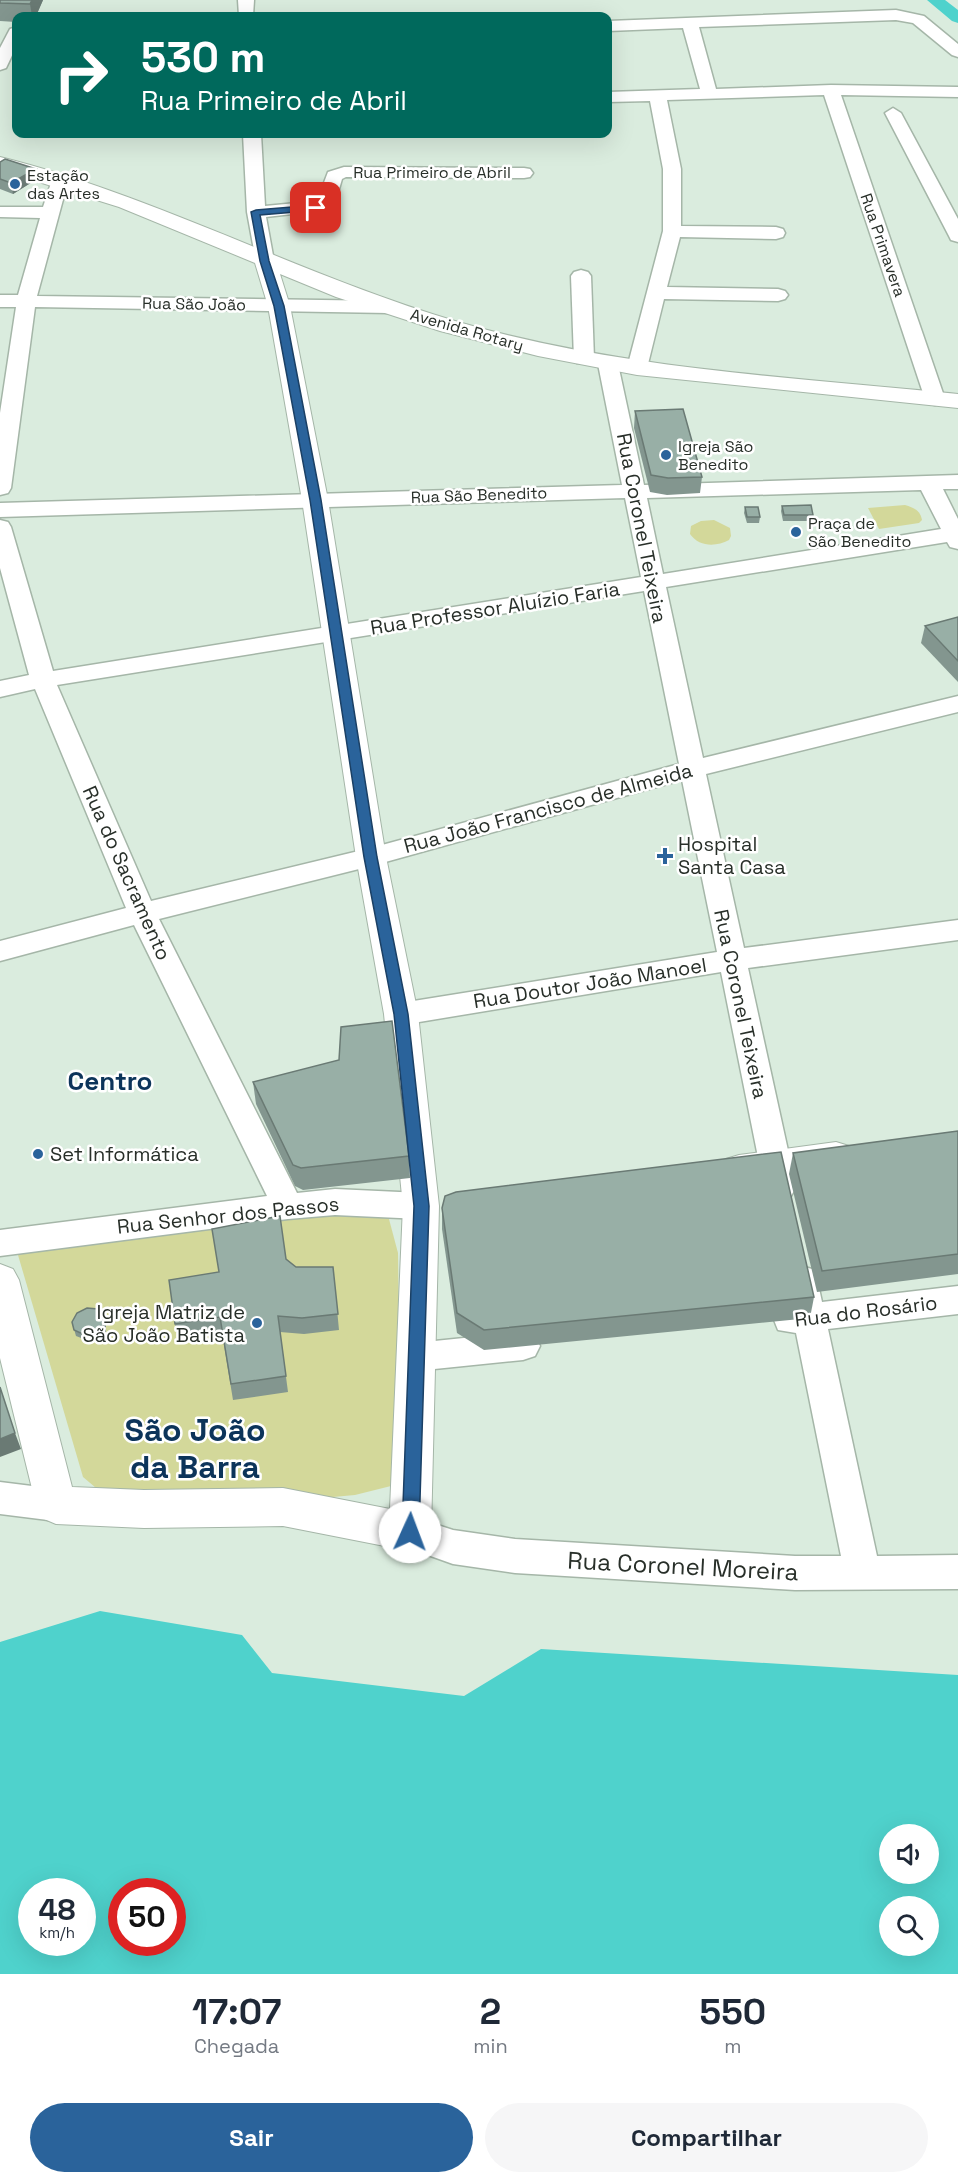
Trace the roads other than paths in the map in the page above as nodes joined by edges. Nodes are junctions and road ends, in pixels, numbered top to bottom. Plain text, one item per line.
1 (690, 23) junction
2 (612, 26) edge
3 (12, 39) edge
4 (958, 51) edge
5 (0, 65) edge
6 (831, 90) junction
7 (952, 92) edge
8 (710, 93) junction
9 (657, 95) junction
10 (612, 97) edge
11 (958, 111) edge
12 (893, 113) dead end
13 (252, 138) edge
14 (0, 163) edge
15 (524, 173) dead end
16 (59, 181) junction
17 (0, 212) edge
18 (256, 212) junction
19 (50, 213) junction
20 (672, 231) junction
21 (776, 233) dead end
22 (958, 236) edge
23 (265, 261) junction
24 (581, 276) dead end
25 (657, 293) junction
26 (778, 296) dead end
27 (0, 301) edge
28 (26, 302) junction
29 (279, 306) junction
30 (389, 307) junction
31 (584, 359) junction
32 (608, 364) junction
33 (638, 368) junction
34 (935, 399) junction
35 (958, 401) edge
36 (958, 482) edge
37 (929, 483) junction
38 (0, 488) edge
39 (636, 490) junction
40 (315, 500) junction
41 (0, 510) edge
42 (0, 527) edge
43 (956, 538) edge
44 (652, 582) junction
45 (335, 633) junction
46 (43, 680) junction
47 (0, 689) edge
48 (958, 704) edge
49 (691, 769) junction
50 (371, 857) junction
51 (142, 913) junction
52 (958, 930) edge
53 (0, 951) edge
54 (732, 960) junction
55 (401, 1014) junction
56 (867, 1153) edge
57 (775, 1163) junction
58 (703, 1173) edge
59 (438, 1204) junction
60 (288, 1206) junction
61 (787, 1218) edge
62 (0, 1243) edge
63 (795, 1251) edge
64 (0, 1280) edge
65 (958, 1300) edge
66 (810, 1318) junction
67 (763, 1322) edge
68 (554, 1343) edge
69 (415, 1357) junction
70 (10, 1363) edge
71 (0, 1498) edge
72 (56, 1505) junction
73 (410, 1532) junction
74 (958, 1572) edge
75 (863, 1574) junction

1 - 2 street
1 - 4 street
1 - 8 street
3 - 5 street
6 - 7 street
6 - 8 street
6 - 34 street, Rua Primavera
7 - 11 street
8 - 9 street
9 - 10 street
9 - 20 street
12 - 22 street
13 - 18 street
14 - 16 main road, Avenida Rotary
15 - 18 street, Rua Primeiro de Abril
16 - 19 street
16 - 23 main road, Avenida Rotary
17 - 19 street
18 - 23 street
19 - 28 street
20 - 21 street
20 - 25 street
23 - 29 main road
23 - 30 main road, Avenida Rotary
24 - 31 street
25 - 26 street
25 - 33 street
27 - 28 street, Rua São João
28 - 29 street, Rua São João
28 - 38 street
29 - 30 street, Rua São João
29 - 40 main road
30 - 31 main road, Avenida Rotary
31 - 32 main road, Avenida Rotary
32 - 33 main road, Avenida Rotary
32 - 39 street, Rua Coronel Teixeira
33 - 34 main road, Avenida Rotary
34 - 35 main road, Avenida Rotary
36 - 37 street, Rua São Benedito
37 - 39 street, Rua São Benedito
37 - 43 street
39 - 40 street, Rua São Benedito
39 - 44 street, Rua Coronel Teixeira
40 - 41 street, Rua São Benedito
40 - 45 main road
42 - 46 street, Rua do Sacramento
43 - 44 street, Rua Professor Aluízio Faria
44 - 45 street, Rua Professor Aluízio Faria
44 - 49 street, Rua Coronel Teixeira
45 - 46 street, Rua Professor Aluízio Faria
45 - 50 main road
46 - 47 street, Rua Professor Aluízio Faria
46 - 51 street, Rua do Sacramento
48 - 49 street, Rua João Francisco de Almeida
49 - 50 street, Rua João Francisco de Almeida
49 - 54 street, Rua Coronel Teixeira
50 - 51 street, Rua João Francisco de Almeida
50 - 55 main road
51 - 53 street, Rua João Francisco de Almeida
51 - 60 street, Rua do Sacramento
52 - 54 street, Rua Doutor João Manoel
54 - 55 street, Rua Doutor João Manoel
54 - 57 street, Rua Coronel Teixeira
55 - 59 main road
56 - 57 main road
57 - 58 main road
57 - 61 street, Rua Coronel Teixeira
59 - 60 street, Rua Senhor dos Passos
59 - 69 main road
60 - 62 street, Rua Senhor dos Passos
63 - 66 street
64 - 70 main road
65 - 66 street, Rua do Rosário
66 - 67 street, Rua do Rosário
66 - 75 street
68 - 69 street
69 - 73 main road
70 - 72 main road
71 - 72 street
72 - 73 main road
73 - 75 street, Rua Coronel Moreira
74 - 75 street, Rua Coronel Moreira

